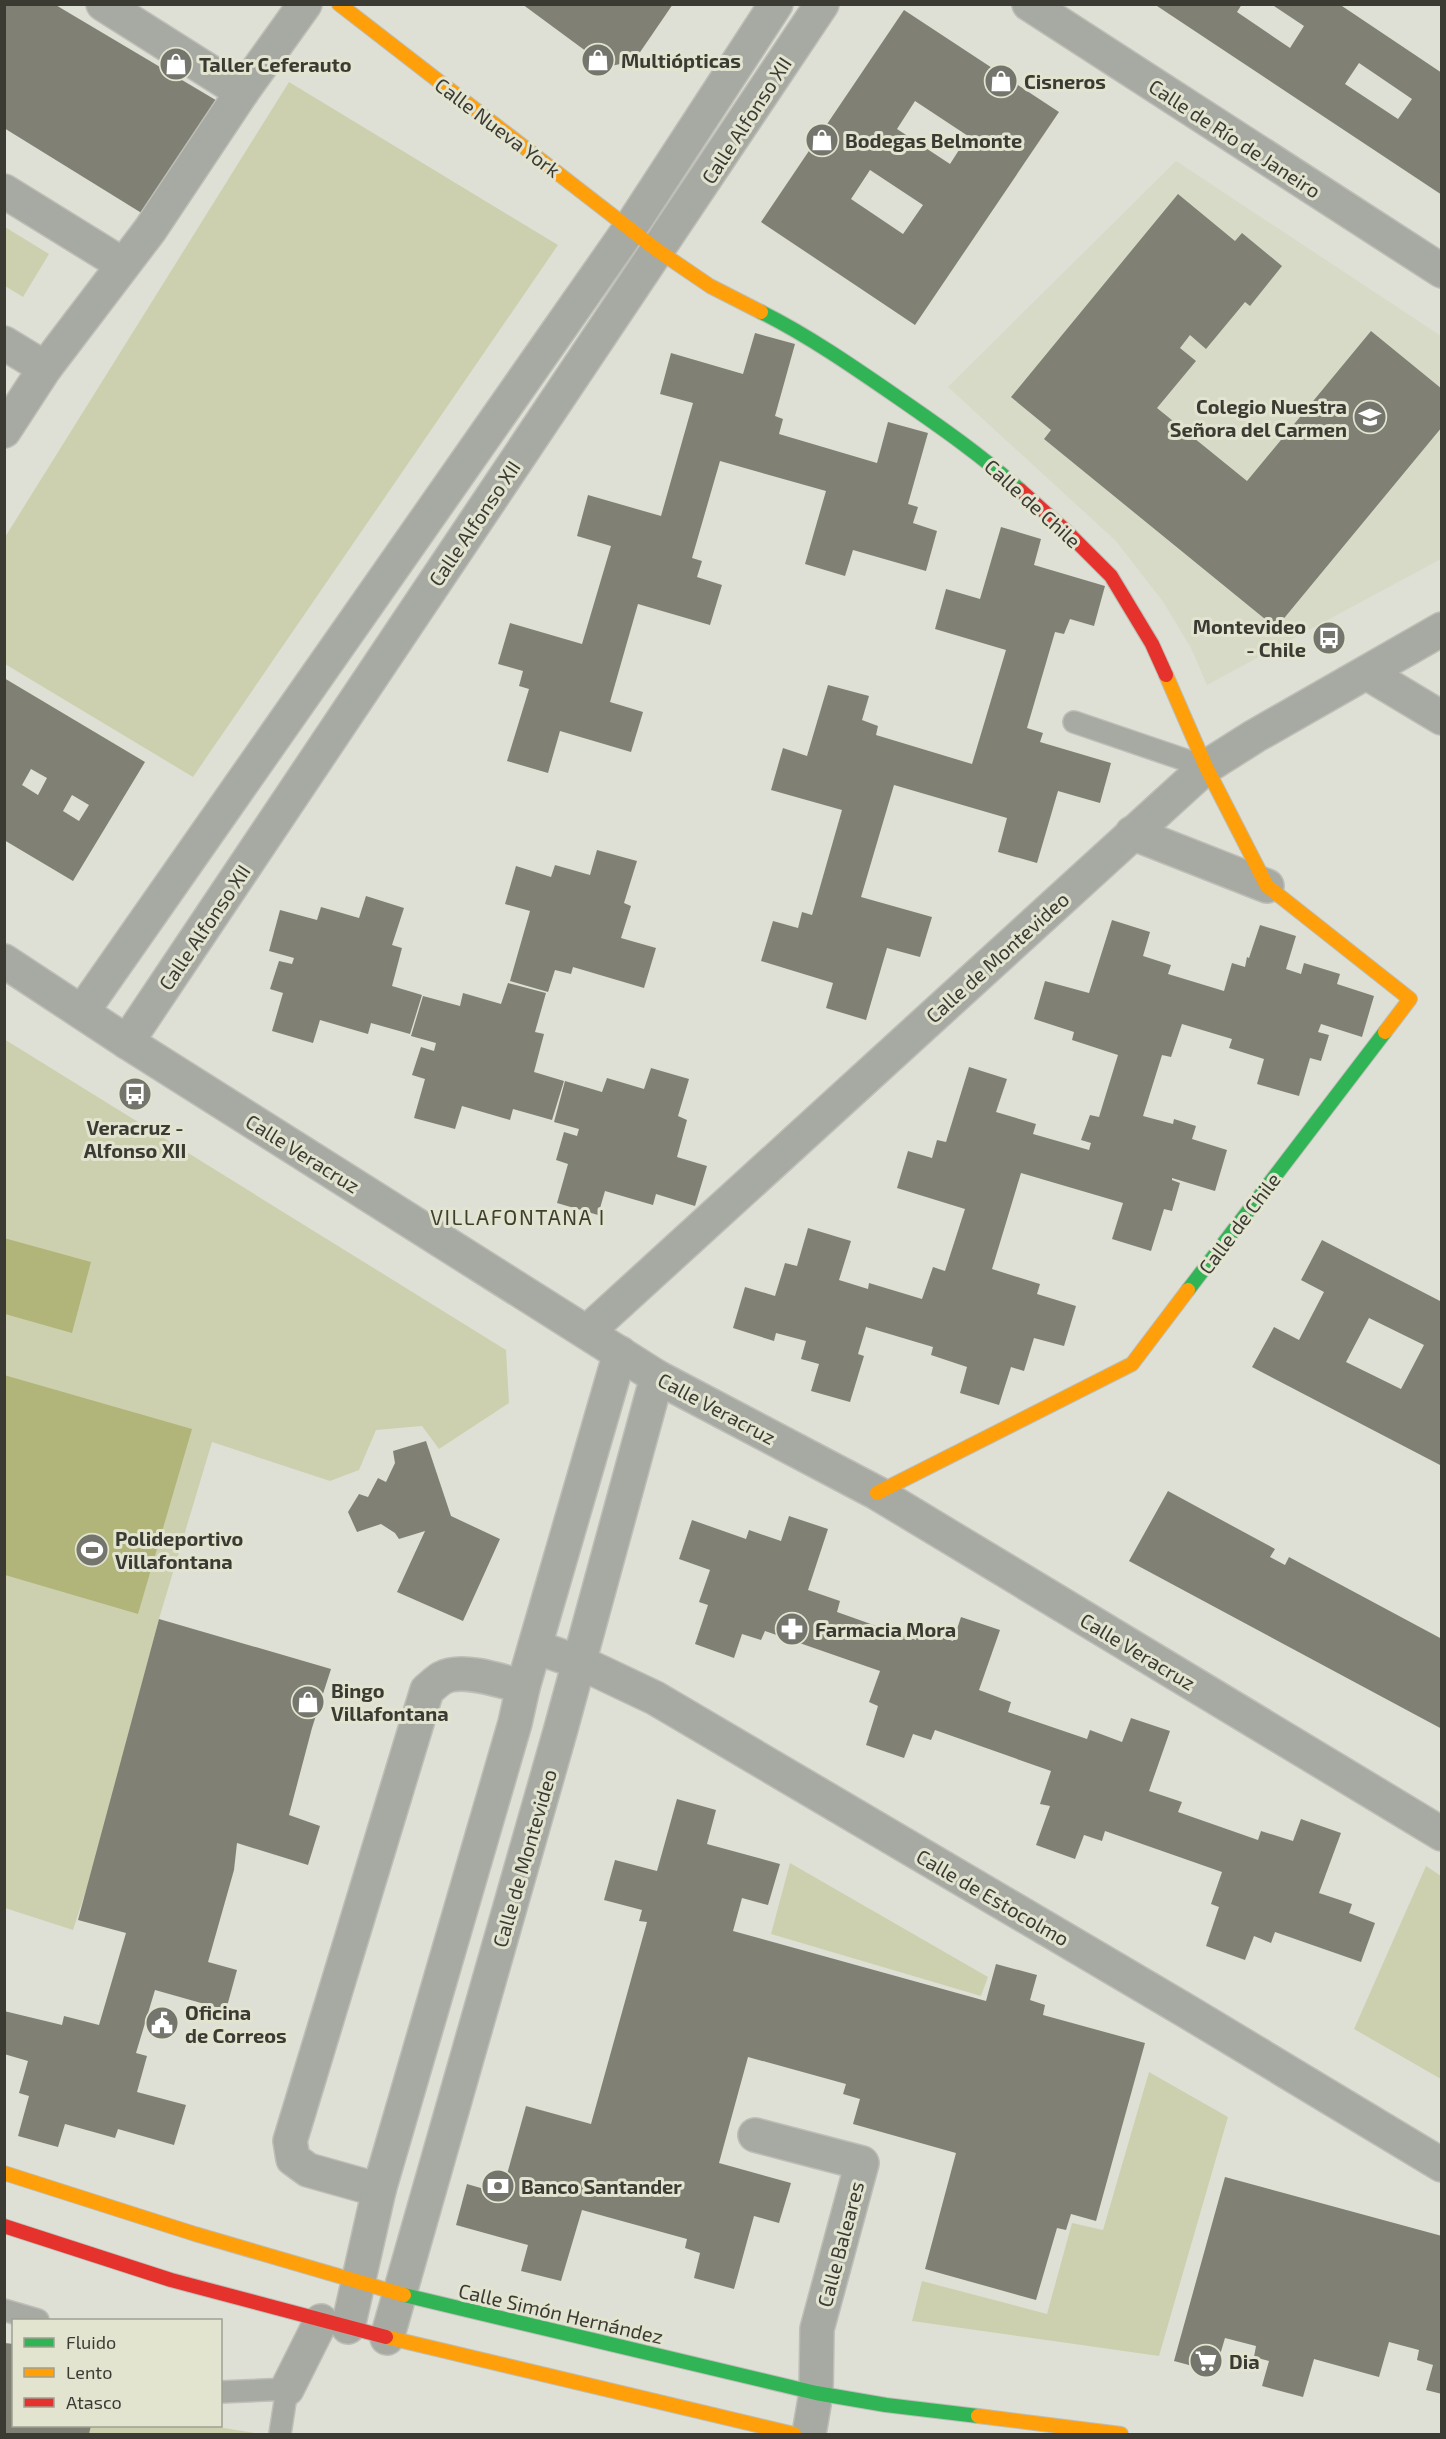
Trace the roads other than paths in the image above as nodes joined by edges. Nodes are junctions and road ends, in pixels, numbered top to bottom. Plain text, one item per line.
1 (103, 4) edge
2 (305, 4) edge
3 (339, 4) edge
4 (776, 4) edge
5 (822, 4) edge
6 (1029, 4) edge
7 (242, 92) junction
8 (4, 191) edge
9 (630, 228) junction
10 (657, 250) junction
11 (122, 264) junction
12 (1442, 271) edge
13 (4, 343) edge
14 (45, 368) junction
15 (4, 431) edge
16 (1442, 629) edge
17 (1366, 673) junction
18 (1442, 718) edge
19 (1074, 722) dead end
20 (1206, 767) junction
21 (1132, 833) junction
22 (1267, 886) junction
23 (4, 961) edge
24 (82, 1012) junction
25 (127, 1042) junction
26 (587, 1332) junction
27 (620, 1353) junction
28 (657, 1377) junction
29 (877, 1493) junction
30 (535, 1647) junction
31 (579, 1662) junction
32 (523, 1687) junction
33 (1442, 1834) edge
34 (755, 2135) dead end
35 (1442, 2165) edge
36 (4, 2174) edge
37 (378, 2190) junction
38 (4, 2226) edge
39 (358, 2283) junction
40 (400, 2294) junction
41 (4, 2310) edge
42 (35, 2319) edge
43 (334, 2324) junction
44 (387, 2338) junction
45 (287, 2389) junction
46 (222, 2392) edge
47 (816, 2393) junction
48 (280, 2434) edge
49 (794, 2434) edge
50 (809, 2434) edge
51 (1121, 2434) edge

1 - 7 street
2 - 7 street
3 - 9 street, Calle Nueva York
4 - 9 street, Calle Alfonso XII
5 - 10 street, Calle Alfonso XII
6 - 12 street, Calle de Río de Janeiro
7 - 11 street
8 - 11 street
9 - 10 street, Calle Nueva York
9 - 24 street, Calle Alfonso XII
10 - 20 street, Calle de Chile
10 - 25 street, Calle Alfonso XII
11 - 14 street
13 - 14 street
14 - 15 street
16 - 17 street, Calle de Montevideo
17 - 18 street
17 - 20 street, Calle de Montevideo
19 - 20 lane
20 - 21 street, Calle de Montevideo
20 - 22 street, Calle de Chile
21 - 22 street, Calle de Chile
21 - 26 street, Calle de Montevideo
22 - 29 street, Calle de Chile
23 - 24 street, Calle Veracruz
24 - 25 street, Calle Veracruz
25 - 26 street, Calle Veracruz
26 - 27 street, Calle Veracruz
27 - 28 street, Calle Veracruz
27 - 30 street
28 - 29 street, Calle Veracruz
28 - 31 street, Calle de Montevideo
29 - 33 street, Calle Veracruz
30 - 31 street, Calle de Estocolmo
30 - 32 street
31 - 35 street, Calle de Estocolmo
31 - 40 street, Calle de Montevideo
32 - 37 street
32 - 37 street
34 - 47 street, Calle Baleares
36 - 39 street, Calle Simón Hernández
37 - 39 street
38 - 43 street
39 - 40 street, Calle Simón Hernández
39 - 43 street
40 - 44 street, Calle de Montevideo
40 - 47 street, Calle Simón Hernández
41 - 42 lane
43 - 44 street
43 - 45 street
44 - 49 street
45 - 46 lane
45 - 48 lane
47 - 50 street, Calle Baleares
47 - 51 street, Calle Simón Hernández

